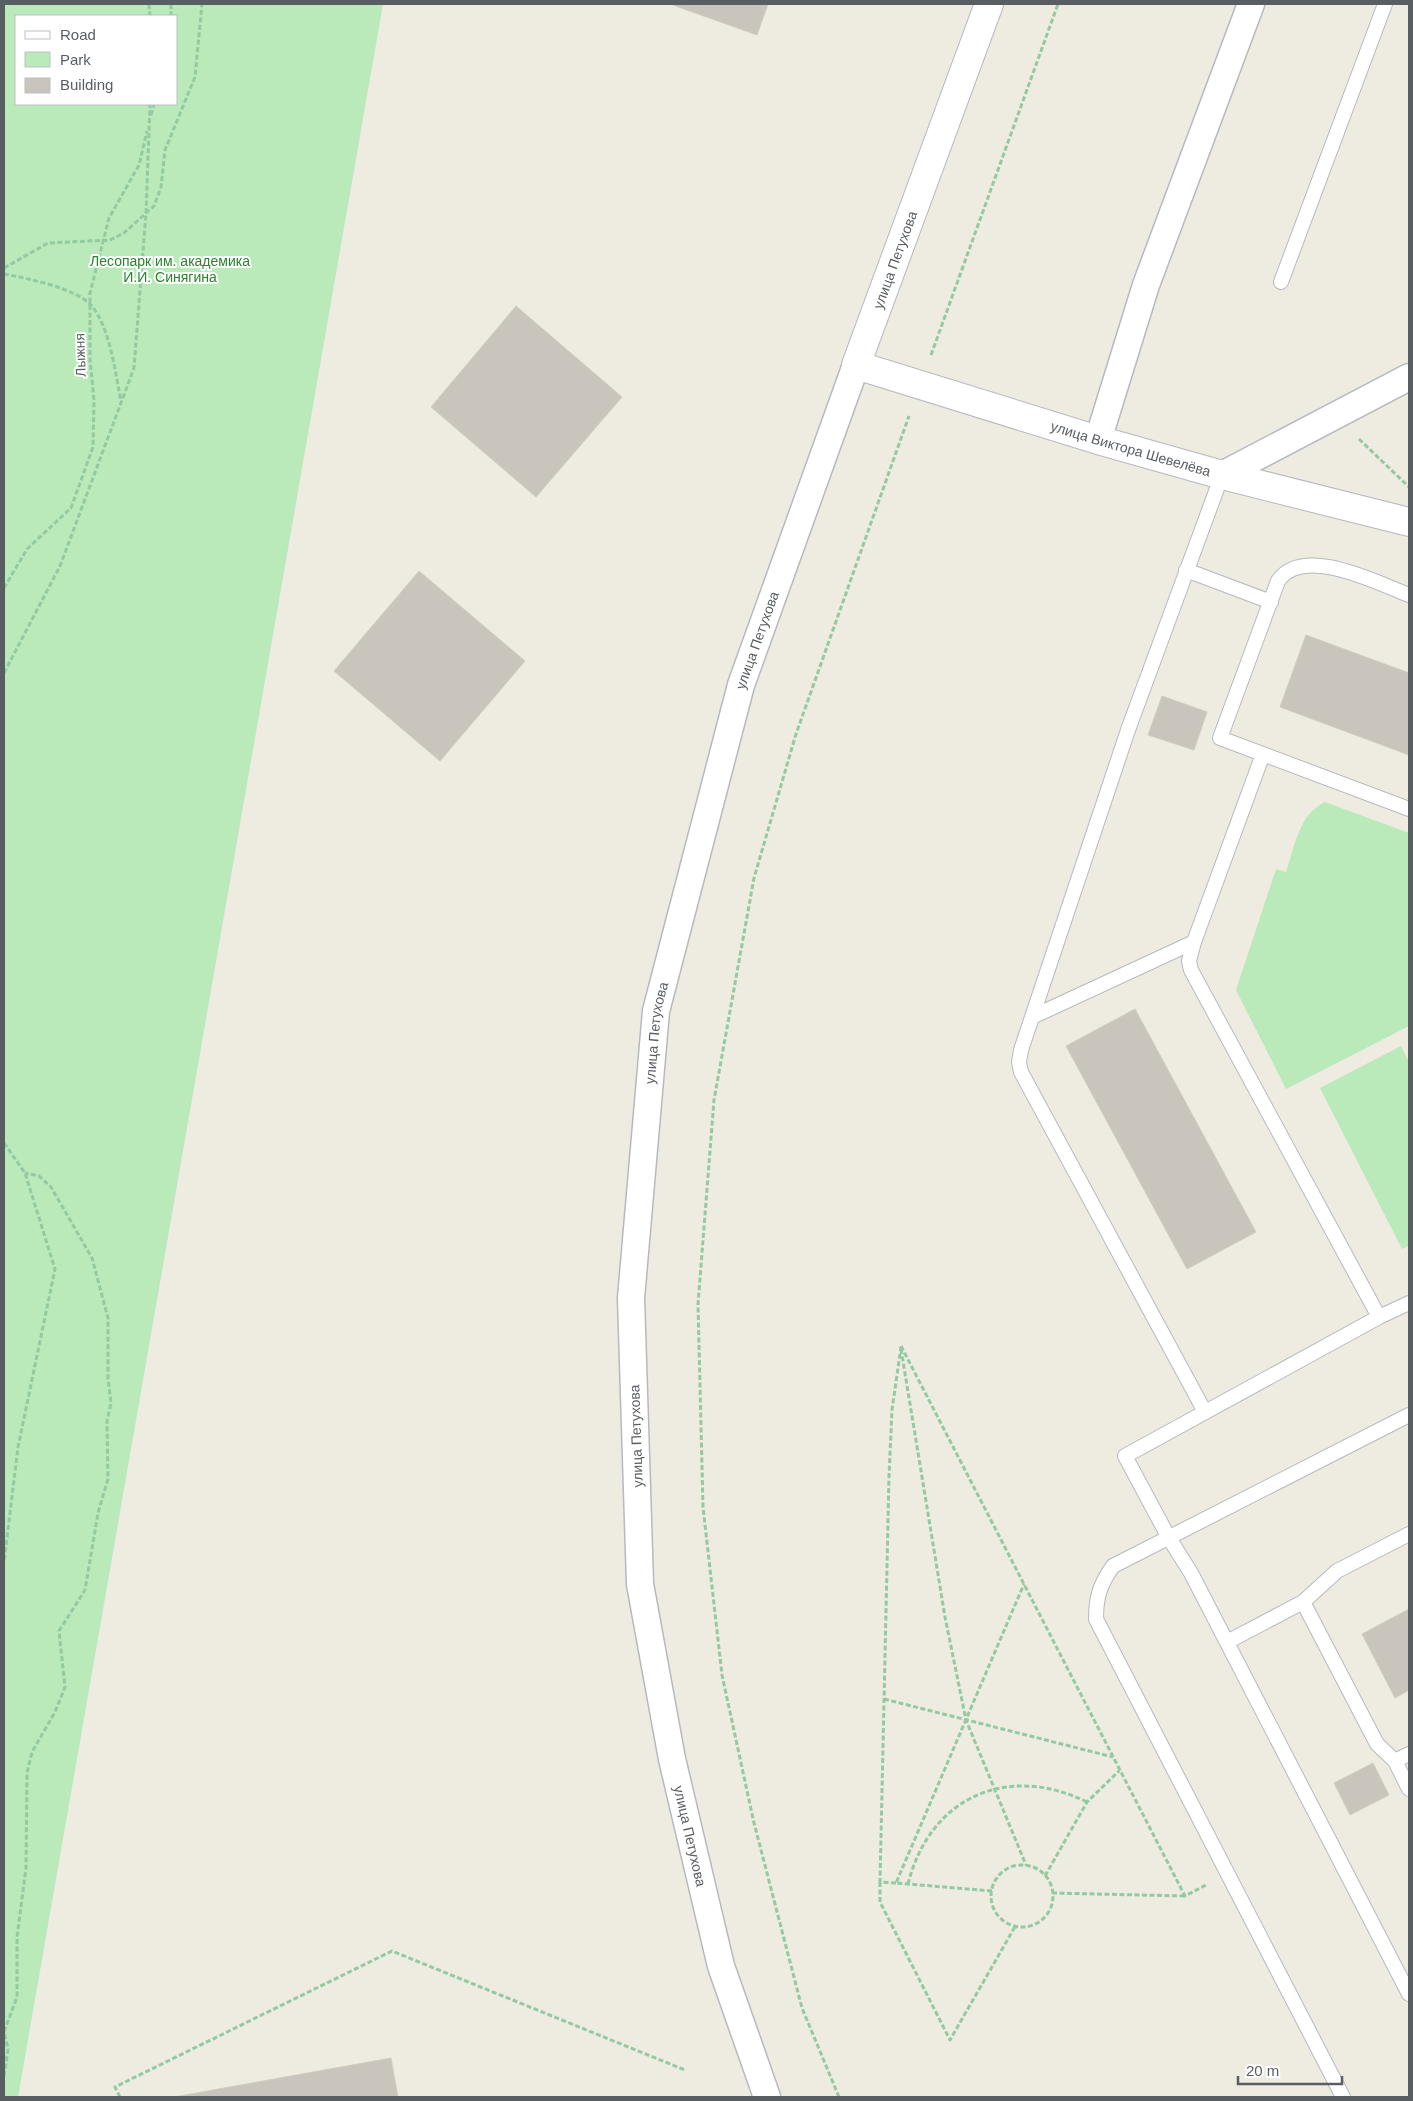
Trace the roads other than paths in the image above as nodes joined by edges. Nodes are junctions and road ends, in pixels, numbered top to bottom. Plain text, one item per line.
1 (989, 4) edge
2 (1251, 4) edge
3 (1385, 4) edge
4 (1281, 282) dead end
5 (856, 365) junction
6 (1409, 377) edge
7 (1098, 440) junction
8 (1222, 475) junction
9 (1409, 522) edge
10 (1186, 570) junction
11 (1409, 595) edge
12 (1271, 602) junction
13 (1263, 754) junction
14 (1409, 808) edge
15 (1194, 942) junction
16 (1032, 1017) junction
17 (1409, 1303) edge
18 (1380, 1317) junction
19 (1205, 1412) junction
20 (1409, 1415) edge
21 (1409, 1534) edge
22 (1169, 1538) junction
23 (1303, 1602) junction
24 (1227, 1642) junction
25 (1409, 1754) edge
26 (1395, 1762) junction
27 (1409, 1789) edge
28 (1409, 1994) edge
29 (767, 2097) edge
30 (1344, 2097) edge

1 - 5 street, улица Петухова
2 - 7 street
3 - 4 lane
5 - 7 street, улица Виктора Шевелёва
5 - 29 street, улица Петухова
6 - 8 street
7 - 8 street, улица Виктора Шевелёва
8 - 9 street, улица Виктора Шевелёва
8 - 10 lane
10 - 12 lane
10 - 16 lane
11 - 12 lane
12 - 13 lane
13 - 14 lane
13 - 15 lane
15 - 16 lane
15 - 18 lane
16 - 19 lane
17 - 18 lane
18 - 19 lane
19 - 22 lane
20 - 22 lane
21 - 23 lane
22 - 24 lane
22 - 30 lane
23 - 24 lane
23 - 26 lane
24 - 28 lane
25 - 26 lane
26 - 27 lane

